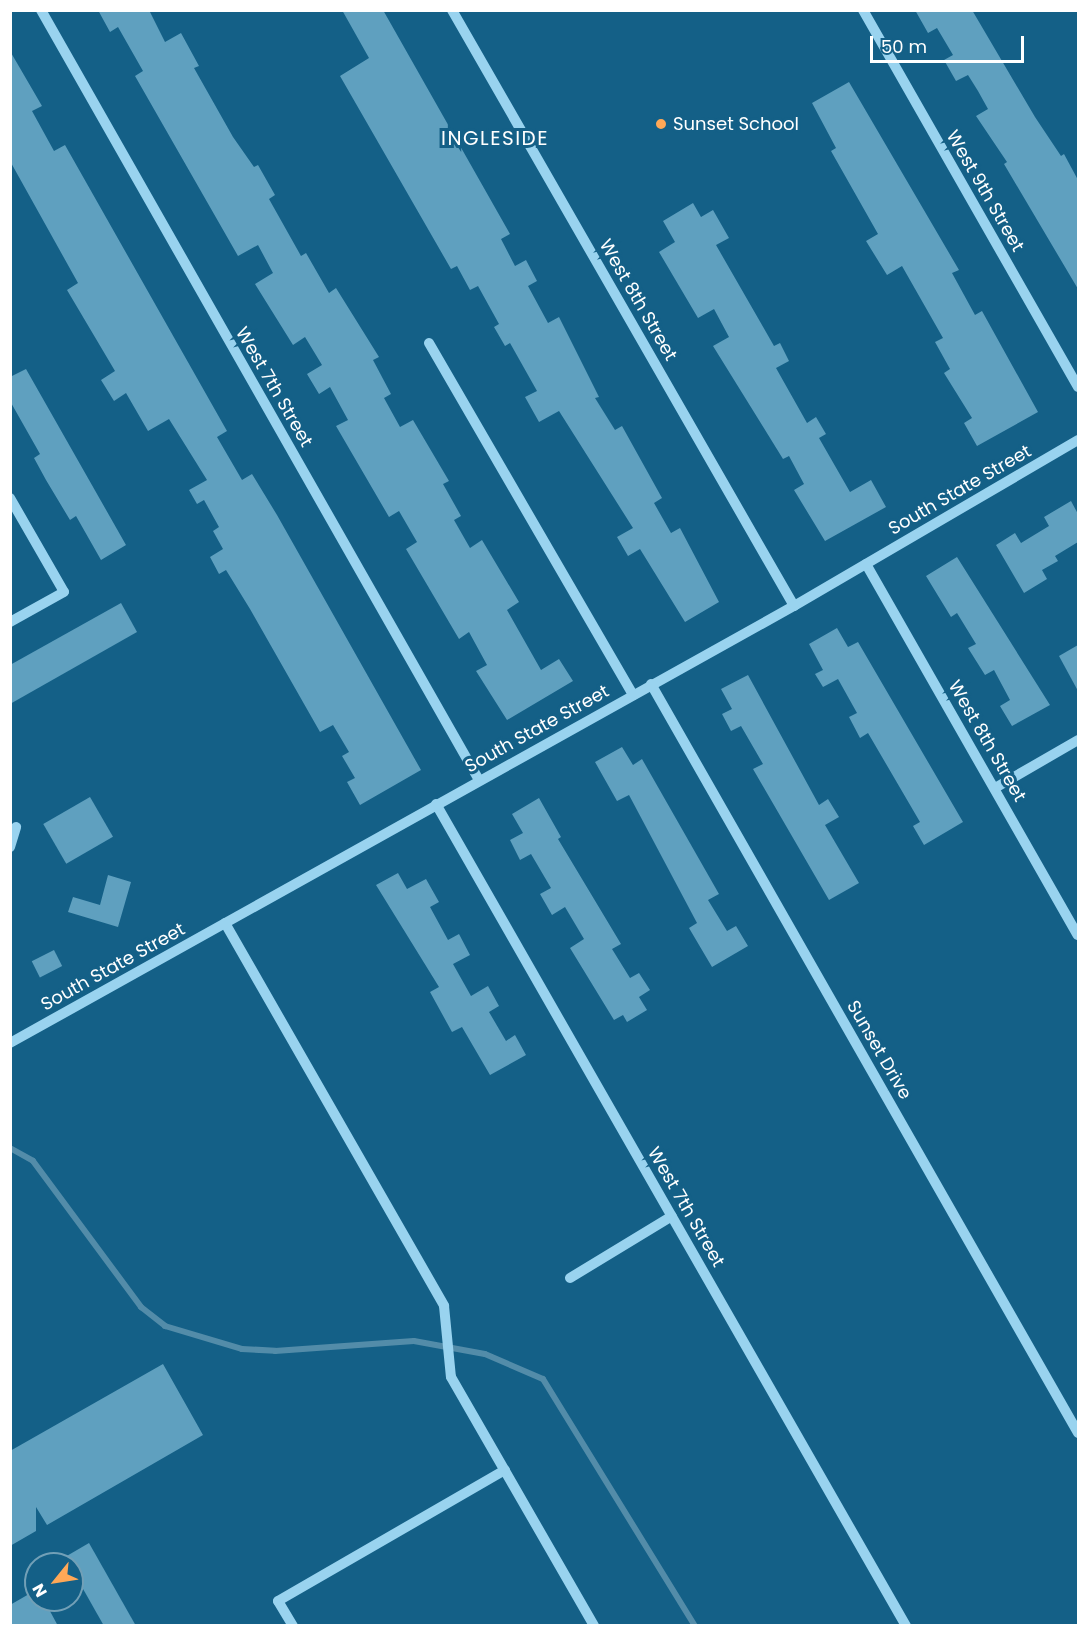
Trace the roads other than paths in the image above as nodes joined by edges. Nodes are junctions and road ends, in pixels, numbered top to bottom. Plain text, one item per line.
1 (41, 10) edge
2 (452, 10) edge
3 (863, 10) edge
4 (429, 343) dead end
5 (1078, 387) edge
6 (1078, 440) edge
7 (10, 498) edge
8 (866, 564) junction
9 (794, 606) junction
10 (10, 622) edge
11 (651, 684) junction
12 (633, 695) junction
13 (1078, 740) edge
14 (479, 780) junction
15 (995, 788) junction
16 (436, 804) junction
17 (16, 827) dead end
18 (10, 847) edge
19 (225, 923) junction
20 (1078, 934) edge
21 (10, 1043) edge
22 (672, 1216) junction
23 (570, 1278) dead end
24 (1078, 1433) edge
25 (505, 1470) junction
26 (293, 1626) edge
27 (594, 1626) edge
28 (906, 1626) edge

1 - 14 street, West 7th Street
2 - 9 street, West 8th Street
3 - 5 street, West 9th Street
4 - 12 street
6 - 8 street, South State Street
7 - 10 street
8 - 9 street, South State Street
8 - 15 street, West 8th Street
9 - 11 street, South State Street
11 - 12 street, South State Street
11 - 24 street, Sunset Drive
12 - 14 street, South State Street
13 - 15 street
14 - 16 street, South State Street
15 - 20 street, West 8th Street
16 - 19 street, South State Street
16 - 22 street, West 7th Street
17 - 18 street
19 - 21 street, South State Street
19 - 25 street
22 - 23 street
22 - 28 street, West 7th Street
25 - 26 street
25 - 27 street

